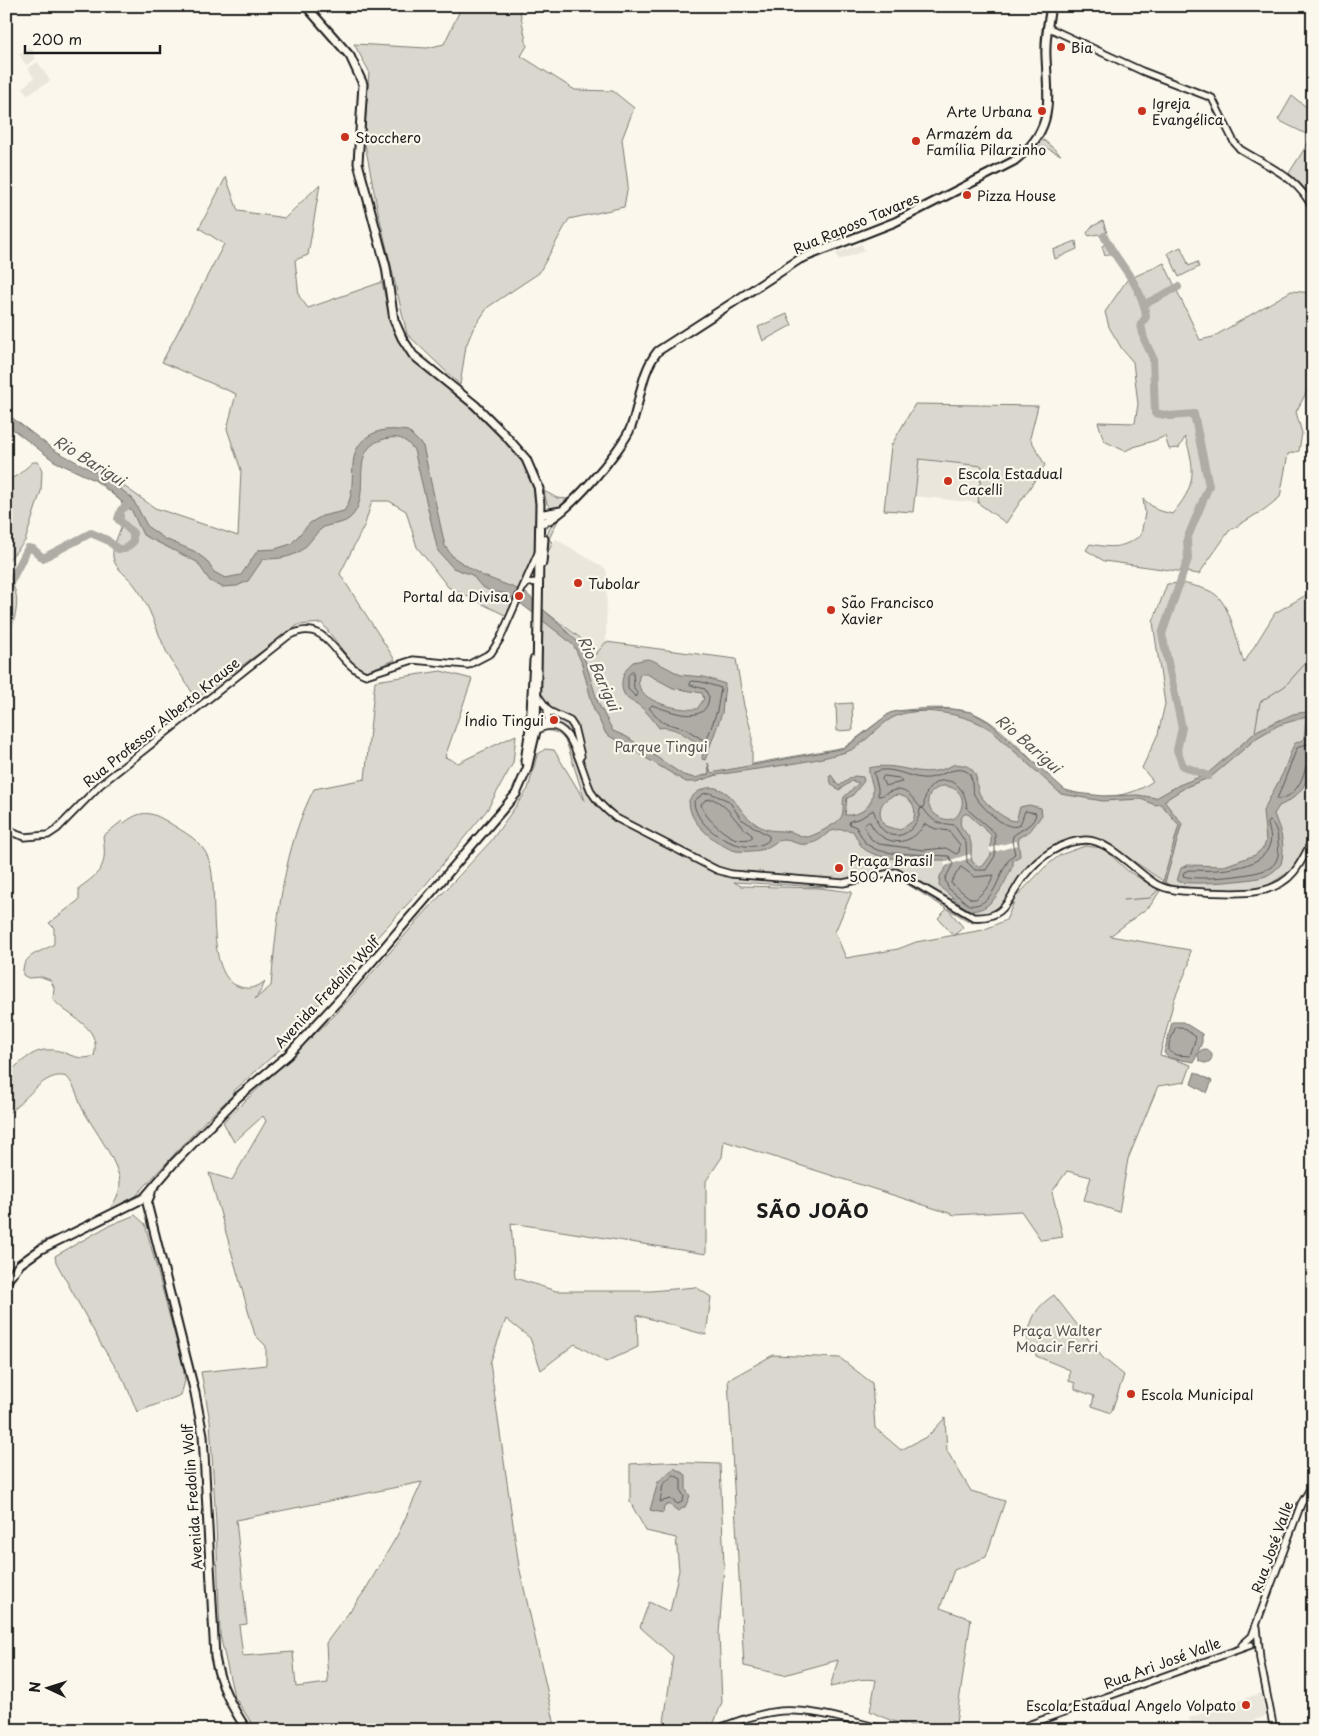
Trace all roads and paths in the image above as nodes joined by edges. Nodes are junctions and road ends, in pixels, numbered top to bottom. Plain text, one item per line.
1 (306, 6) edge
2 (1051, 6) edge
3 (1048, 27) junction
4 (1313, 209) edge
5 (542, 519) junction
6 (538, 553) junction
7 (539, 582) junction
8 (524, 587) junction
9 (534, 697) junction
10 (547, 708) junction
11 (536, 729) junction
12 (586, 780) junction
13 (6, 826) edge
14 (1313, 838) edge
15 (144, 1202) junction
16 (6, 1282) edge
17 (1313, 1484) edge
18 (1254, 1641) junction
19 (246, 1730) edge
20 (714, 1730) edge
21 (888, 1730) edge
22 (1014, 1730) edge
23 (1274, 1730) edge

1 - 5 main road, Avenida Fredolin Wolf
2 - 3 main road, Rua Raposo Tavares
3 - 4 street
3 - 5 main road, Rua Raposo Tavares
5 - 6 main road, Avenida Fredolin Wolf
5 - 7 main road, Avenida Fredolin Wolf
6 - 7 main road, Avenida Fredolin Wolf
6 - 8 street
7 - 8 street
7 - 9 main road, Avenida Fredolin Wolf
8 - 13 street, Rua Professor Alberto Krause
9 - 10 street
9 - 11 main road, Avenida Fredolin Wolf
10 - 11 street
10 - 12 street
11 - 12 street
11 - 15 main road, Avenida Fredolin Wolf
12 - 14 street
15 - 16 main road
15 - 19 main road, Avenida Fredolin Wolf
17 - 18 street, Rua José Valle
18 - 22 street, Rua Ari José Valle
18 - 23 street, Rua José Valle
20 - 21 street

